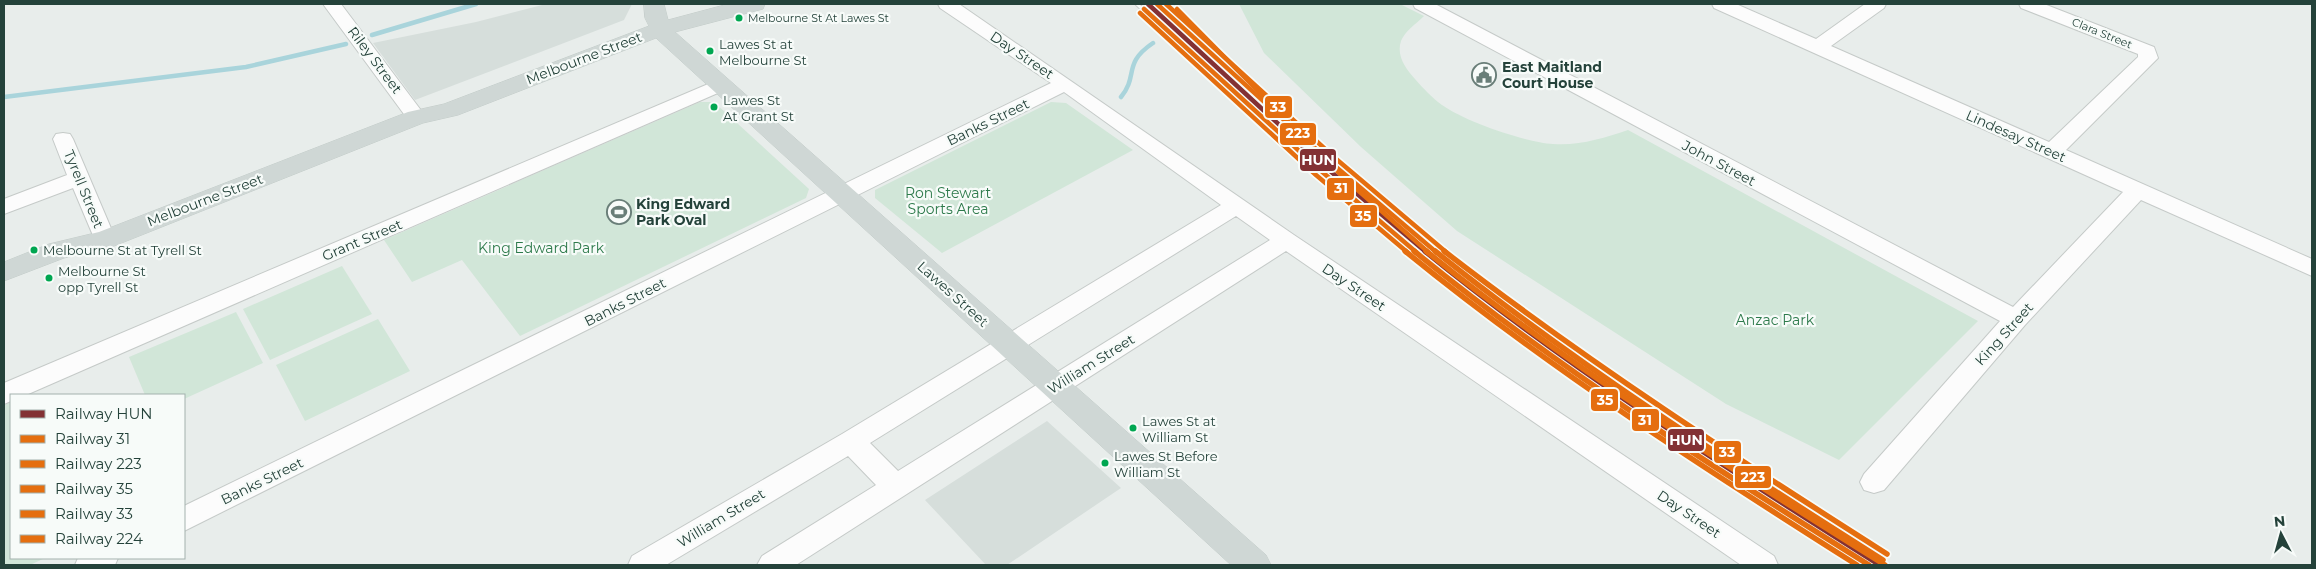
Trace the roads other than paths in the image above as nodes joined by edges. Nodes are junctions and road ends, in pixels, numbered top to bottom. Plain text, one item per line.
1 (334, 4) edge
2 (707, 4) edge
3 (755, 4) edge
4 (948, 4) edge
5 (1422, 4) edge
6 (1721, 4) edge
7 (1877, 4) edge
8 (2028, 4) edge
9 (657, 17) edge
10 (1817, 47) junction
11 (1065, 84) junction
12 (720, 85) junction
13 (416, 117) junction
14 (63, 139) dead end
15 (2051, 152) junction
16 (79, 178) junction
17 (2138, 190) junction
18 (841, 194) junction
19 (1237, 205) junction
20 (4, 207) edge
21 (105, 240) junction
22 (1286, 240) junction
23 (2312, 268) edge
24 (4, 272) edge
25 (4, 288) edge
26 (2016, 320) junction
27 (1010, 345) junction
28 (1057, 386) junction
29 (4, 394) edge
30 (851, 441) junction
31 (1874, 482) dead end
32 (896, 487) junction
33 (185, 519) edge
34 (102, 559) edge
35 (89, 565) edge
36 (642, 565) edge
37 (772, 565) edge
38 (1254, 565) edge
39 (1764, 565) edge

1 - 13 street, Riley Street
2 - 9 main road, Melbourne Street
3 - 9 main road, Melbourne Street
4 - 11 street, Day Street
5 - 26 street, John Street
6 - 10 street, Lindesay Street
7 - 10 street
8 - 15 street, Clara Street
9 - 12 main road, Lawes Street
9 - 13 main road, Melbourne Street
10 - 15 street, Lindesay Street
11 - 18 street, Banks Street
11 - 19 street, Day Street
12 - 18 main road, Lawes Street
12 - 29 street, Grant Street
13 - 21 main road, Melbourne Street
14 - 16 street, Tyrell Street
15 - 17 street, Lindesay Street
16 - 20 street
16 - 21 street, Tyrell Street
17 - 23 street, Lindesay Street
17 - 26 street, King Street
18 - 27 main road, Lawes Street
18 - 33 street, Banks Street
19 - 22 street, Day Street
19 - 27 street, William Street
21 - 24 main road, Melbourne Street
21 - 25 main road, Melbourne Street
22 - 28 street, William Street
22 - 39 street, Day Street
26 - 31 street, King Street
27 - 28 main road, Lawes Street
27 - 30 street, William Street
28 - 32 street, William Street
28 - 38 main road, Lawes Street
30 - 32 street
30 - 36 street, William Street
32 - 37 street, William Street
34 - 35 street

